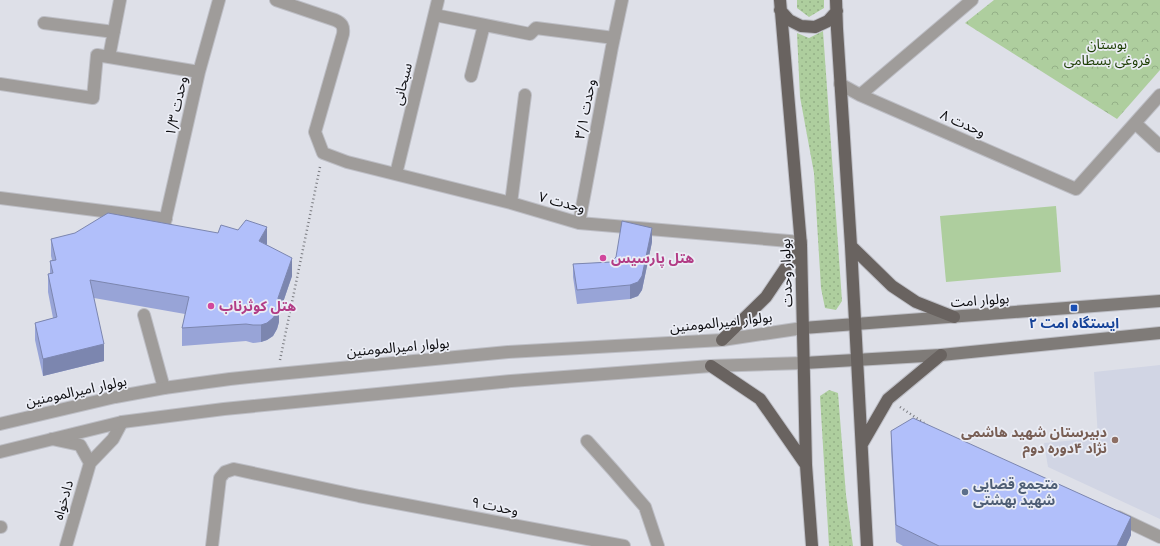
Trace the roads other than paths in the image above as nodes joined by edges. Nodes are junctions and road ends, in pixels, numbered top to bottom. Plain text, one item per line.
1 (120, 0) edge
2 (219, 0) edge
3 (276, 0) edge
4 (438, 0) edge
5 (622, 0) edge
6 (972, 0) edge
7 (780, 5) edge
8 (837, 6) edge
9 (435, 15) junction
10 (44, 22) dead end
11 (484, 25) junction
12 (114, 32) junction
13 (614, 38) junction
14 (109, 57) junction
15 (199, 72) junction
16 (471, 76) dead end
17 (0, 84) edge
18 (840, 84) junction
19 (525, 95) dead end
20 (860, 95) junction
21 (1160, 95) edge
22 (1134, 124) junction
23 (1160, 146) edge
24 (396, 174) junction
25 (0, 198) edge
26 (511, 204) junction
27 (166, 220) junction
28 (579, 223) junction
29 (161, 240) edge
30 (801, 243) junction
31 (851, 246) junction
32 (1160, 301) edge
33 (144, 315) dead end
34 (954, 317) junction
35 (856, 324) junction
36 (803, 328) junction
37 (1160, 333) edge
38 (722, 340) junction
39 (941, 354) junction
40 (857, 360) junction
41 (804, 363) junction
42 (711, 366) junction
43 (164, 388) junction
44 (122, 422) junction
45 (0, 424) edge
46 (52, 439) junction
47 (587, 441) dead end
48 (862, 445) junction
49 (0, 452) edge
50 (90, 463) junction
51 (806, 465) junction
52 (1110, 513) edge
53 (1160, 537) edge
54 (66, 546) edge
55 (212, 546) edge
56 (624, 546) edge
57 (658, 546) edge
58 (812, 546) edge
59 (867, 546) edge

1 - 12 street
2 - 15 street, وحدت ۱/۳
3 - 24 street, وحدت ۷
4 - 9 street, سبحانی
5 - 13 street, وحدت ۳/۱
6 - 20 street
7 - 8 main road
7 - 30 main road, بولوار وحدت
8 - 18 main road
9 - 11 street
9 - 24 street, سبحانی
10 - 12 street
11 - 13 street
11 - 16 street
12 - 14 street
13 - 28 street, وحدت ۳/۱
14 - 15 street
14 - 17 street
15 - 27 street, وحدت ۱/۳
18 - 20 street, وحدت ۸
18 - 31 main road
19 - 26 street
20 - 22 street, وحدت ۸
21 - 22 street
22 - 23 street
24 - 26 street, وحدت ۷
25 - 27 street
26 - 28 street, وحدت ۷
27 - 29 street, وحدت ۱/۳
28 - 30 street, وحدت ۷
30 - 36 main road, بولوار وحدت
30 - 38 main road
31 - 34 main road
31 - 35 main road
32 - 34 main road, بولوار امت
33 - 43 street
34 - 35 main road, بولوار امت
35 - 36 main road, بولوار امت
35 - 40 main road
36 - 38 street, بولوار امیرالمومنین
36 - 41 main road, بولوار وحدت
37 - 39 main road
38 - 43 street, بولوار امیرالمومنین
39 - 40 main road
39 - 48 main road
40 - 41 main road
40 - 48 main road
41 - 42 street
41 - 51 main road, بولوار وحدت
42 - 44 street
42 - 51 main road
43 - 45 street, بولوار امیرالمومنین
44 - 46 street
44 - 50 street
46 - 49 street
46 - 50 street
47 - 57 street
48 - 59 main road
50 - 54 street, دادخواه
51 - 58 main road, بولوار وحدت
52 - 53 street
55 - 56 street, وحدت ۹

